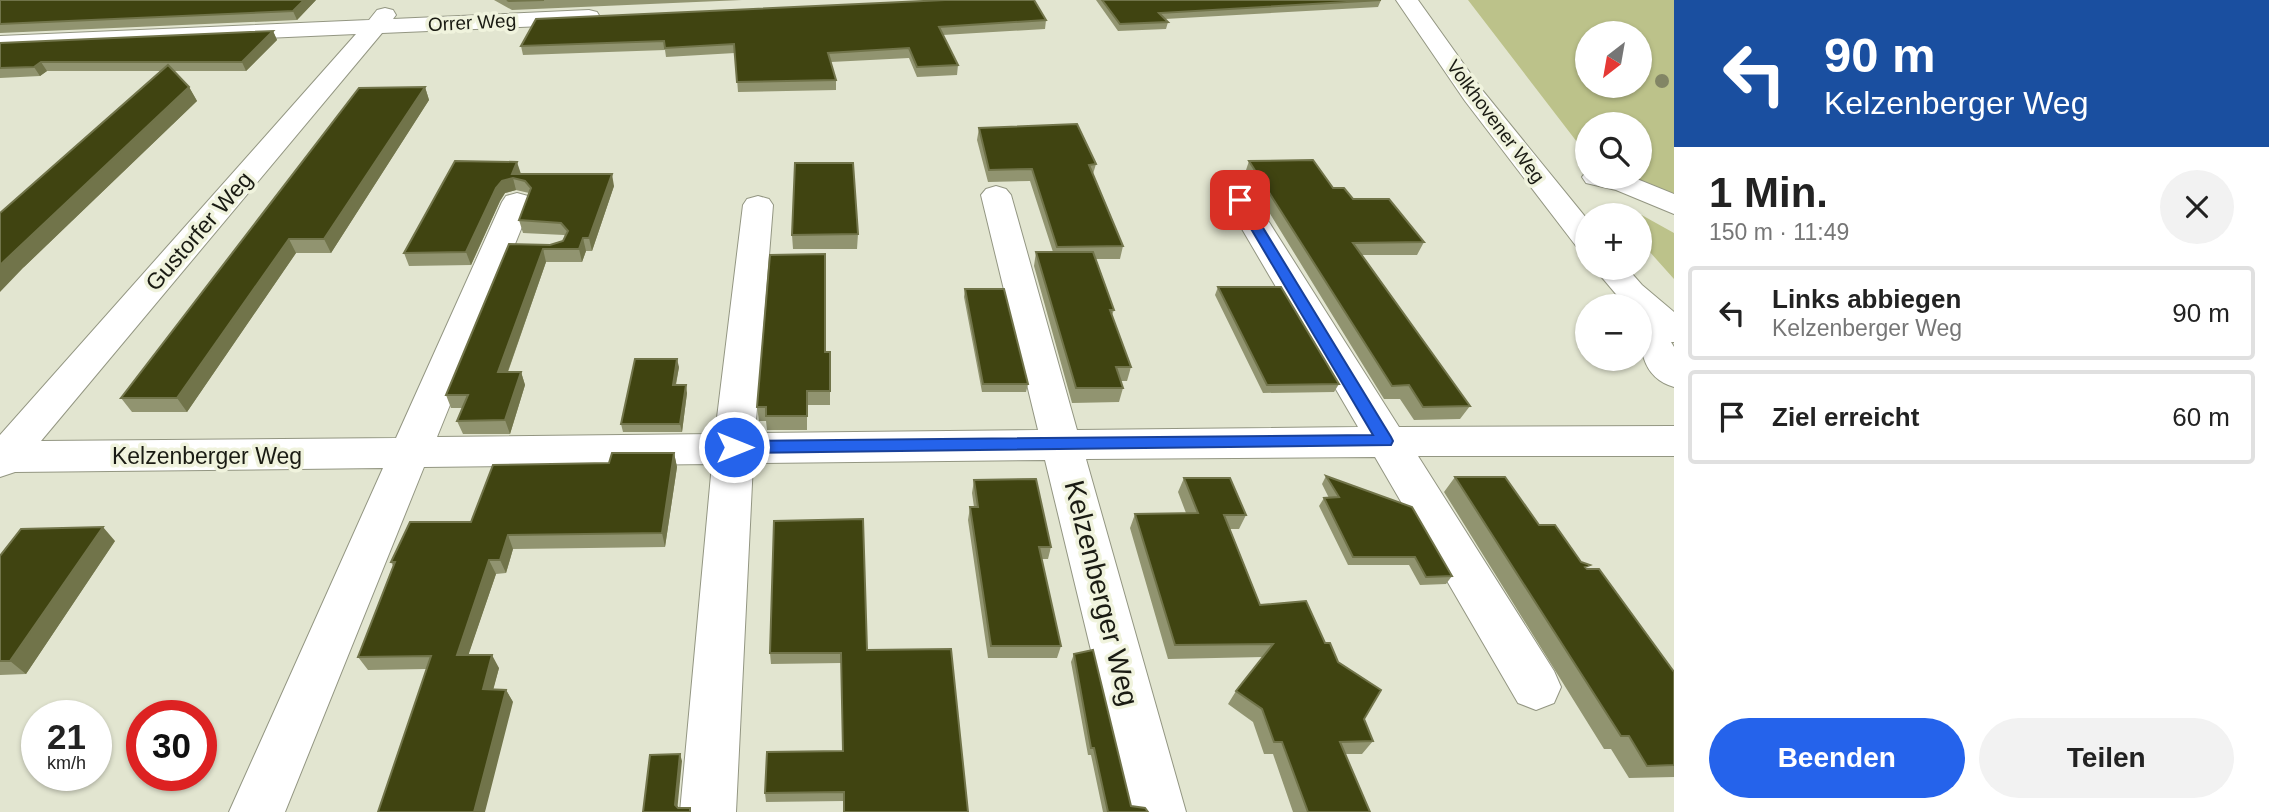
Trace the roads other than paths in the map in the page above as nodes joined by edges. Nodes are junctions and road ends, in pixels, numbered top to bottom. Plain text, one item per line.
1 (398, 0) edge
2 (1408, 0) edge
3 (612, 15) edge
4 (377, 26) junction
5 (0, 43) edge
6 (1532, 170) junction
7 (1575, 174) edge
8 (1637, 189) edge
9 (996, 195) dead end
10 (1240, 200) dead end
11 (517, 202) dead end
12 (758, 205) dead end
13 (1674, 205) edge
14 (1575, 224) edge
15 (1652, 313) edge
16 (1674, 331) edge
17 (1652, 340) edge
18 (1674, 374) edge
19 (1385, 441) junction
20 (1674, 441) edge
21 (1064, 445) junction
22 (734, 447) junction
23 (410, 454) junction
24 (1, 459) edge
25 (1536, 687) dead end
26 (267, 789) edge
27 (708, 812) edge
28 (1158, 812) edge

1 - 4 street, Gustorfer Weg
2 - 6 street, Volkhovener Weg
3 - 4 street, Orrer Weg
4 - 5 street, Orrer Weg
4 - 24 street, Gustorfer Weg
6 - 7 street
6 - 14 street, Volkhovener Weg
8 - 13 street
9 - 21 street, Kelzenberger Weg
10 - 19 street
11 - 23 street
12 - 22 street
15 - 16 street
17 - 18 street
19 - 20 street, Kelzenberger Weg
19 - 21 street, Kelzenberger Weg
19 - 25 street
21 - 22 street, Kelzenberger Weg
21 - 28 street, Kelzenberger Weg
22 - 23 street, Kelzenberger Weg
22 - 27 street
23 - 24 street, Kelzenberger Weg
23 - 26 street

